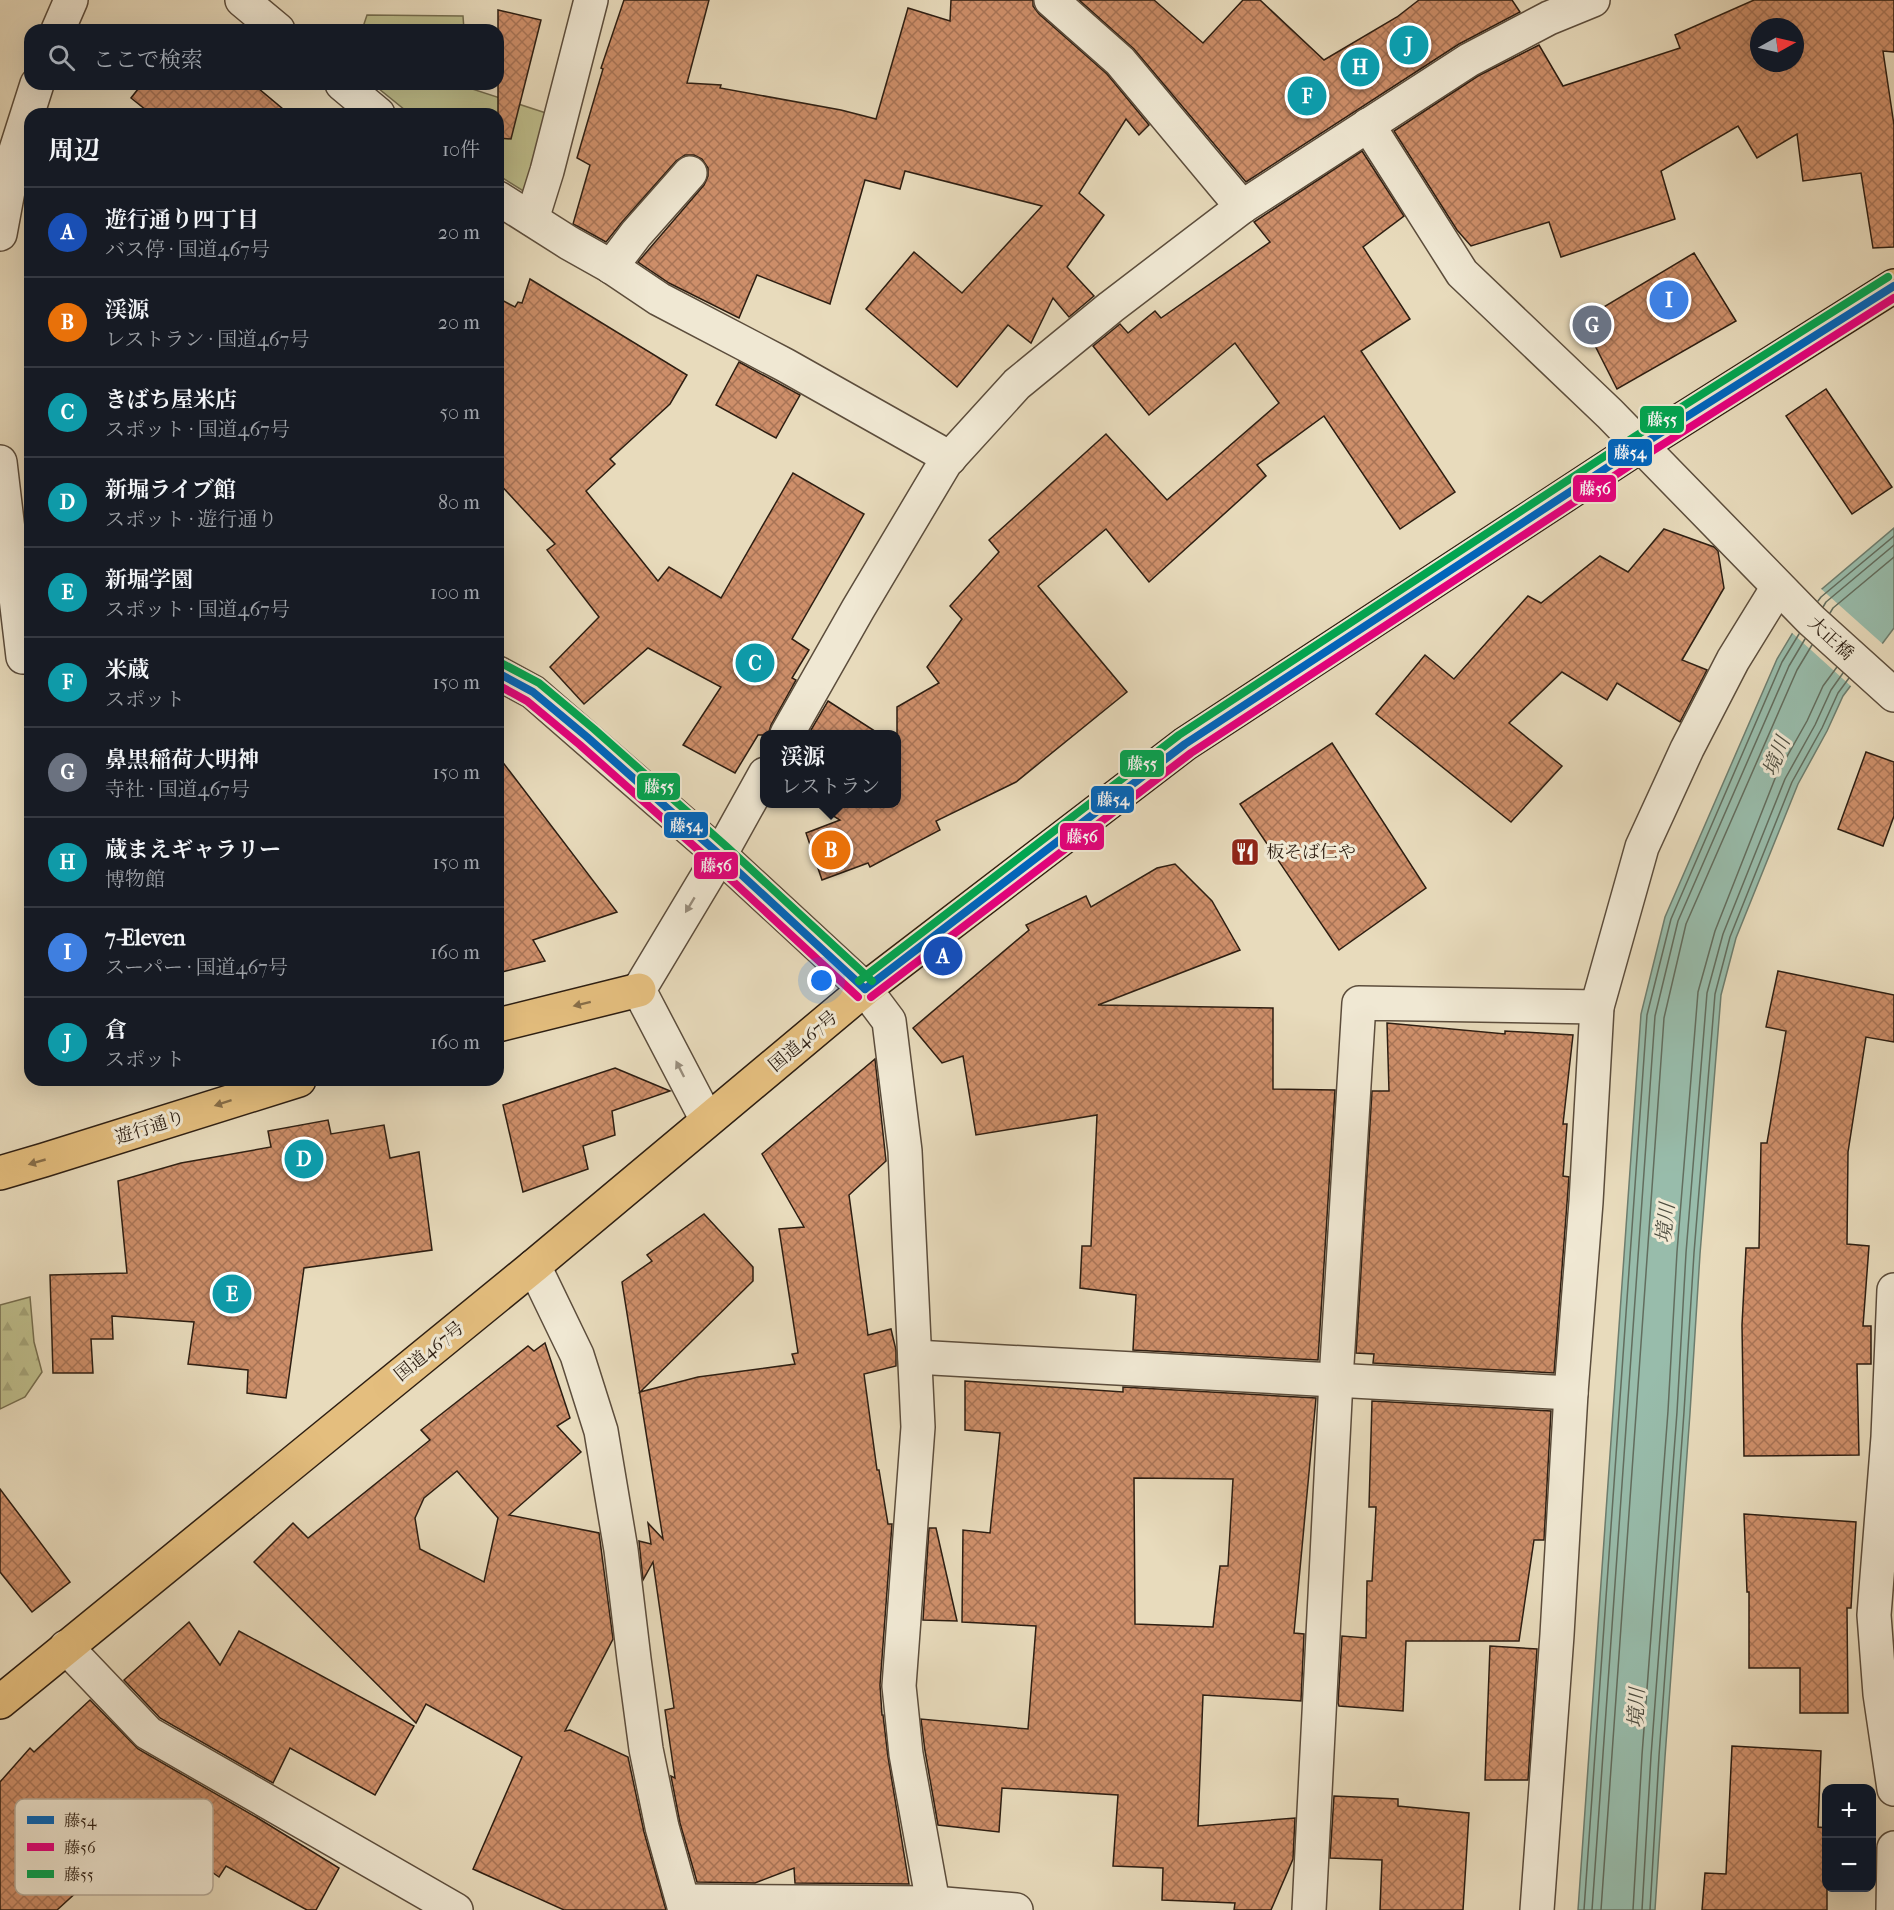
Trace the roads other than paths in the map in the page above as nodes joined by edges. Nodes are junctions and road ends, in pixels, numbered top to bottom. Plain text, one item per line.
1 (71, 0) edge
2 (242, 0) edge
3 (591, 0) edge
4 (1051, 0) edge
5 (1593, 0) edge
6 (61, 24) edge
7 (271, 24) edge
8 (35, 90) edge
9 (349, 90) edge
10 (29, 108) edge
11 (371, 108) edge
12 (24, 125) edge
13 (1368, 125) junction
14 (690, 173) dead end
15 (504, 202) edge
16 (1242, 207) junction
17 (532, 219) junction
18 (0, 234) edge
19 (611, 267) junction
20 (1894, 286) edge
21 (1640, 446) junction
22 (950, 458) junction
23 (0, 462) edge
24 (1778, 587) junction
25 (18, 658) edge
26 (504, 676) edge
27 (1889, 691) edge
28 (790, 730) edge
29 (760, 783) edge
30 (720, 855) junction
31 (866, 989) junction
32 (639, 990) junction
33 (1597, 1007) junction
34 (504, 1024) edge
35 (280, 1086) edge
36 (707, 1120) junction
37 (0, 1173) edge
38 (534, 1266) junction
39 (1894, 1290) edge
40 (915, 1357) junction
41 (1336, 1380) junction
42 (1571, 1393) junction
43 (66, 1647) junction
44 (0, 1702) edge
45 (1894, 1789) edge
46 (1894, 1848) edge
47 (685, 1905) edge
48 (933, 1907) edge
49 (456, 1910) edge
50 (1016, 1910) edge
51 (1309, 1910) edge
52 (1537, 1910) edge
53 (1893, 1910) edge

1 - 6 street
2 - 7 street
3 - 17 street
4 - 16 street
5 - 13 street
8 - 10 street
9 - 11 street
12 - 18 street
13 - 16 street
13 - 21 street, 大正橋
14 - 19 street
15 - 17 street
16 - 22 street
17 - 19 street
19 - 22 street
20 - 21 main road, 国道467号
21 - 24 street, 大正橋
21 - 31 main road, 国道467号
22 - 28 street
23 - 25 street
24 - 27 street, 大正橋
24 - 33 street
26 - 30 street
29 - 30 street
30 - 31 street
30 -> 32 street
31 - 36 main road, 国道467号
31 - 40 street
32 -> 34 main road
36 -> 32 street
33 - 41 street
33 - 42 street
35 -> 37 main road, 遊行通り
36 - 38 main road, 国道467号
38 - 43 main road, 国道467号
38 - 47 street
39 - 45 street
40 - 41 street
40 - 48 street
41 - 42 street
41 - 51 street
42 - 52 street
43 - 44 main road, 国道467号
43 - 49 street
46 - 53 street
47 - 48 street
48 - 50 street

